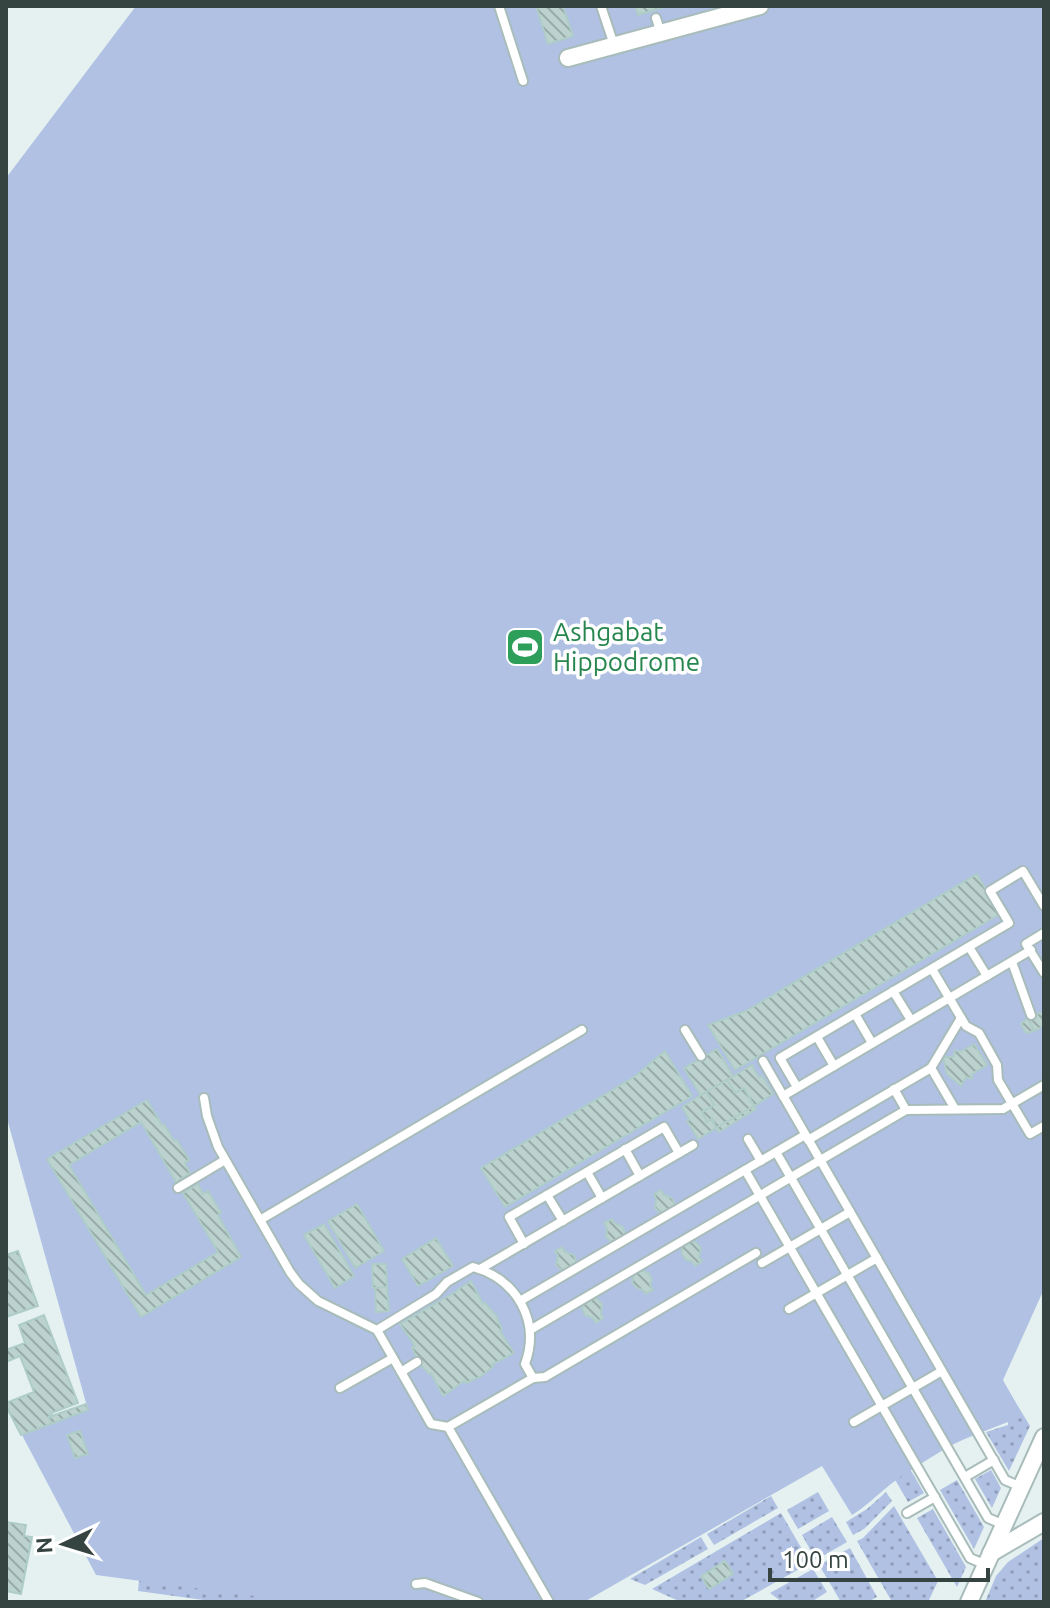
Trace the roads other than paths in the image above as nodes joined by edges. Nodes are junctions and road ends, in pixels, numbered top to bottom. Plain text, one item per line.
1 (499, 6) edge
2 (601, 6) edge
3 (760, 6) edge
4 (714, 12) edge
5 (614, 45) junction
6 (568, 58) dead end
7 (523, 81) dead end
8 (1044, 906) edge
9 (1044, 933) edge
10 (969, 947) junction
11 (1031, 950) junction
12 (1012, 962) junction
13 (932, 969) junction
14 (1044, 973) edge
15 (987, 976) junction
16 (893, 991) junction
17 (950, 998) junction
18 (855, 1014) junction
19 (1031, 1015) dead end
20 (961, 1018) junction
21 (911, 1020) junction
22 (582, 1030) dead end
23 (685, 1030) dead end
24 (817, 1037) junction
25 (872, 1043) junction
26 (701, 1056) dead end
27 (763, 1061) dead end
28 (834, 1066) junction
29 (931, 1068) junction
30 (1044, 1085) edge
31 (797, 1087) junction
32 (894, 1089) junction
33 (783, 1096) junction
34 (204, 1098) dead end
35 (1012, 1104) junction
36 (955, 1109) junction
37 (906, 1110) junction
38 (1044, 1126) edge
39 (807, 1138) junction
40 (748, 1139) dead end
41 (693, 1145) dead end
42 (625, 1149) junction
43 (776, 1152) junction
44 (679, 1153) junction
45 (225, 1160) junction
46 (820, 1160) junction
47 (761, 1161) junction
48 (745, 1170) junction
49 (587, 1172) junction
50 (640, 1176) junction
51 (791, 1177) junction
52 (178, 1188) dead end
53 (547, 1195) junction
54 (760, 1195) junction
55 (602, 1198) junction
56 (850, 1212) junction
57 (260, 1220) junction
58 (563, 1221) junction
59 (821, 1229) junction
60 (524, 1244) junction
61 (790, 1247) junction
62 (756, 1253) dead end
63 (877, 1258) junction
64 (762, 1263) dead end
65 (480, 1269) junction
66 (848, 1275) junction
67 (817, 1293) junction
68 (520, 1301) junction
69 (789, 1309) dead end
70 (377, 1330) junction
71 (530, 1330) junction
72 (393, 1358) junction
73 (417, 1362) dead end
74 (942, 1371) junction
75 (401, 1372) junction
76 (533, 1378) junction
77 (913, 1387) junction
78 (340, 1388) dead end
79 (882, 1405) junction
80 (854, 1422) dead end
81 (448, 1427) junction
82 (1044, 1437) edge
83 (994, 1460) junction
84 (965, 1477) junction
85 (1021, 1487) junction
86 (935, 1497) junction
87 (907, 1513) dead end
88 (1044, 1522) edge
89 (1004, 1525) junction
90 (988, 1559) junction
91 (416, 1584) dead end
92 (478, 1602) edge
93 (549, 1602) edge
94 (969, 1602) edge

1 - 7 lane
2 - 5 lane
3 - 4 street
4 - 5 street
5 - 6 street
8 - 10 lane
9 - 11 lane
10 - 13 lane
10 - 15 lane
11 - 12 lane
11 - 14 lane
12 - 15 lane
12 - 19 lane
13 - 16 lane
13 - 17 lane
15 - 17 lane
16 - 18 lane
16 - 21 lane
17 - 20 lane
17 - 21 lane
18 - 24 lane
18 - 25 lane
20 - 29 lane
20 - 35 lane
21 - 25 lane
22 - 57 lane
23 - 26 lane
24 - 28 lane
24 - 31 lane
25 - 28 lane
27 - 33 lane
28 - 31 lane
29 - 32 lane
29 - 36 lane
30 - 35 lane
31 - 33 lane
32 - 37 lane
32 - 39 lane
33 - 39 lane
34 - 45 lane
35 - 36 lane
35 - 38 lane
36 - 37 lane
37 - 46 lane
39 - 43 lane
39 - 46 lane
40 - 47 lane
41 - 44 lane
42 - 44 lane
42 - 49 lane
42 - 50 lane
43 - 47 lane
43 - 51 lane
44 - 50 lane
45 - 52 lane
45 - 57 lane
46 - 51 lane
46 - 56 lane
47 - 48 lane
48 - 54 lane
48 - 68 lane
49 - 53 lane
49 - 55 lane
50 - 55 lane
51 - 54 lane
51 - 59 lane
53 - 58 lane
53 - 60 lane
54 - 61 lane
54 - 71 lane
55 - 58 lane
56 - 59 lane
56 - 63 lane
57 - 70 lane
58 - 60 lane
59 - 61 lane
59 - 66 lane
60 - 65 lane
61 - 64 lane
61 - 67 lane
62 - 76 lane
63 - 66 lane
63 - 74 lane
65 - 68 lane
65 - 70 lane
66 - 67 lane
66 - 77 lane
67 - 69 lane
67 - 79 lane
68 - 71 lane
70 - 72 lane
71 - 76 lane
72 - 75 lane
72 - 78 lane
73 - 75 lane
74 - 77 lane
74 - 83 lane
75 - 81 lane
76 - 81 lane
77 - 79 lane
77 - 84 lane
79 - 80 lane
79 - 86 lane
81 - 93 lane
82 - 85 street
83 - 84 lane
83 - 85 lane
84 - 89 lane
85 - 89 street
86 - 87 lane
86 - 90 lane
88 - 90 street
89 - 90 street
90 - 94 street
91 - 92 lane

